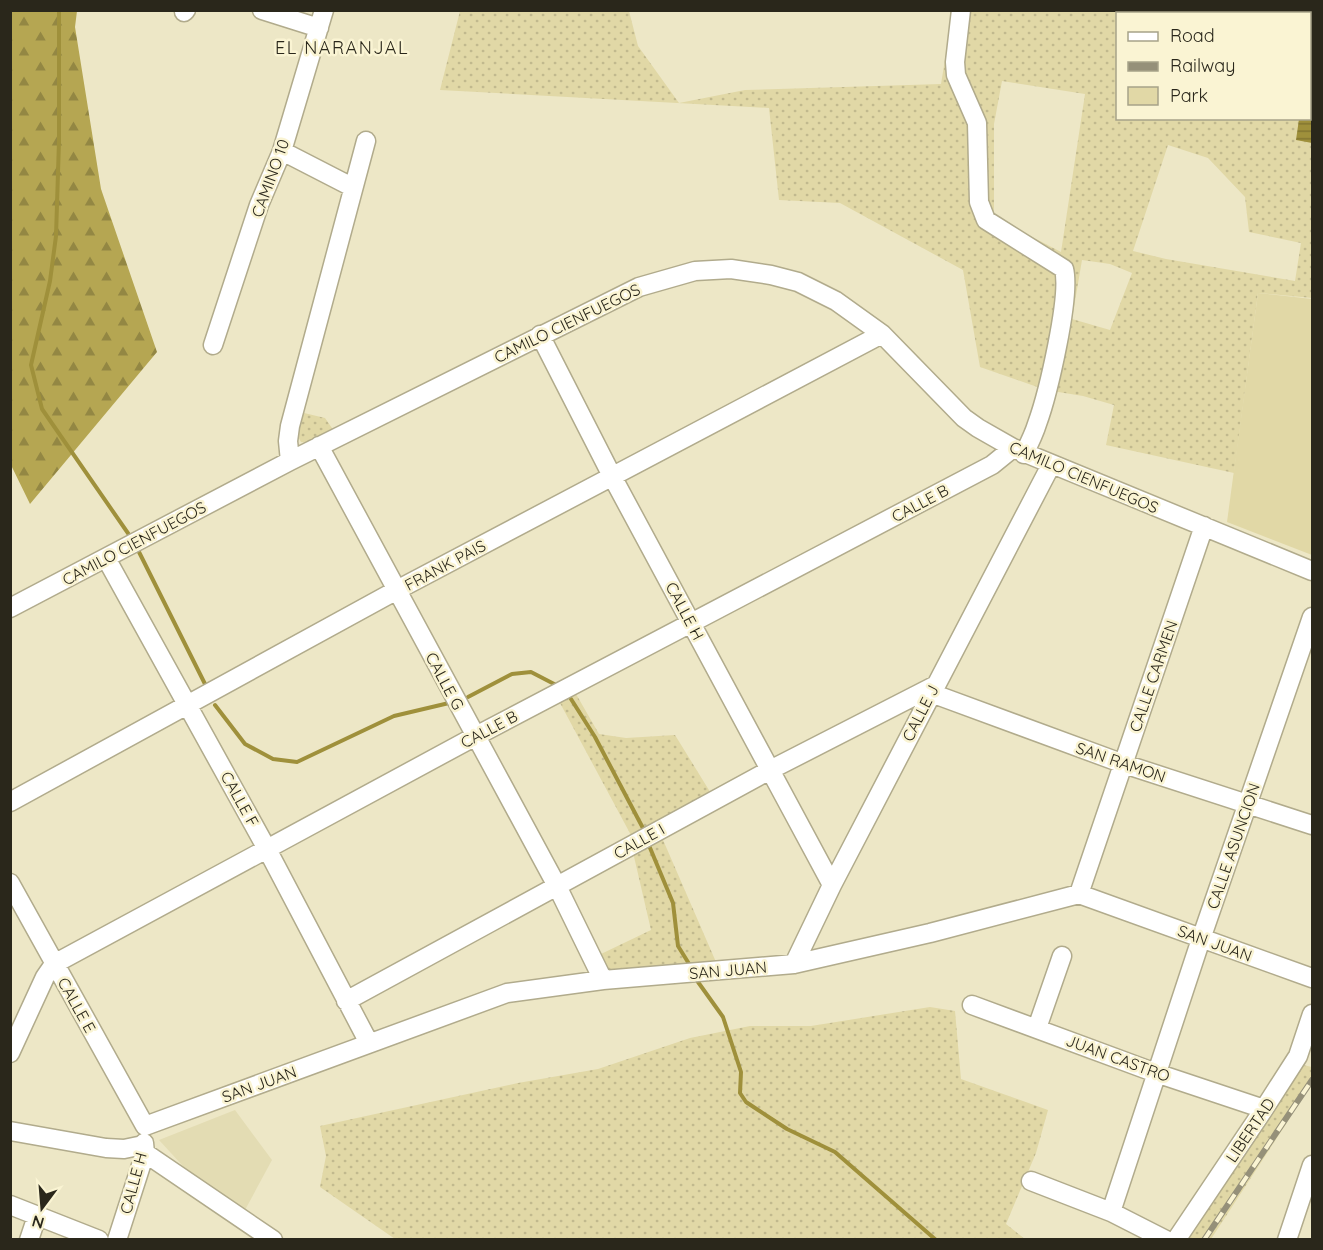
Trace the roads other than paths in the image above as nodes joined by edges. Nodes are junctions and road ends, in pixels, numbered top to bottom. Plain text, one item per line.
1 (262, 10) edge
2 (961, 10) edge
3 (321, 19) edge
4 (366, 141) dead end
5 (282, 151) junction
6 (352, 187) junction
7 (882, 334) junction
8 (540, 335) junction
9 (213, 345) dead end
10 (319, 446) junction
11 (1019, 451) junction
12 (290, 461) junction
13 (1051, 465) junction
14 (613, 478) junction
15 (1204, 526) junction
16 (105, 558) junction
17 (1312, 571) edge
18 (397, 590) junction
19 (10, 608) edge
20 (1312, 617) edge
21 (691, 623) junction
22 (933, 689) junction
23 (188, 705) junction
24 (474, 736) junction
25 (1124, 764) junction
26 (770, 770) junction
27 (10, 802) edge
28 (1248, 804) junction
29 (1312, 825) edge
30 (267, 849) junction
31 (10, 883) edge
32 (832, 885) junction
33 (557, 886) junction
34 (1079, 894) junction
35 (1201, 939) junction
36 (1062, 956) dead end
37 (54, 964) junction
38 (794, 964) junction
39 (1312, 978) edge
40 (603, 980) junction
41 (346, 1001) junction
42 (972, 1005) dead end
43 (1312, 1014) edge
44 (1037, 1028) junction
45 (369, 1043) junction
46 (1307, 1046) edge
47 (10, 1053) edge
48 (1156, 1072) junction
49 (1264, 1109) junction
50 (145, 1126) junction
51 (10, 1131) edge
52 (144, 1149) junction
53 (1311, 1175) edge
54 (1030, 1181) dead end
55 (10, 1205) edge
56 (1111, 1212) junction
57 (37, 1216) junction
58 (250, 1232) edge
59 (29, 1239) edge
60 (99, 1239) edge
61 (117, 1239) edge
62 (273, 1239) edge
63 (1166, 1239) edge
64 (1176, 1239) edge
65 (1287, 1239) edge

1 - 3 street
2 - 11 street
3 - 5 street, CAMINO 10
4 - 6 street
5 - 6 street
5 - 9 street, CAMINO 10
6 - 12 street
7 - 8 street, CAMILO CIENFUEGOS
7 - 11 street, CAMILO CIENFUEGOS
7 - 14 street, FRANK PAIS
8 - 10 street, CAMILO CIENFUEGOS
8 - 14 street, CALLE H
10 - 12 street, CAMILO CIENFUEGOS
10 - 18 street, CALLE G
11 - 13 street, CAMILO CIENFUEGOS
11 - 21 street, CALLE B
12 - 16 street, CAMILO CIENFUEGOS
13 - 15 street, CAMILO CIENFUEGOS
13 - 22 street, CALLE J
14 - 18 street, FRANK PAIS
14 - 21 street, CALLE H
15 - 17 street, CAMILO CIENFUEGOS
15 - 25 street, CALLE CARMEN
16 - 19 street, CAMILO CIENFUEGOS
16 - 23 street, CALLE F
18 - 23 street, FRANK PAIS
18 - 24 street, CALLE G
20 - 28 street, CALLE ASUNCION
21 - 24 street, CALLE B
21 - 26 street, CALLE H
22 - 25 street, SAN RAMON
22 - 26 street, CALLE I
22 - 32 street, CALLE J
23 - 27 street, FRANK PAIS
23 - 30 street, CALLE F
24 - 30 street, CALLE B
24 - 33 street, CALLE G
25 - 28 street, SAN RAMON
25 - 34 street, CALLE CARMEN
26 - 32 street, CALLE H
26 - 33 street, CALLE I
28 - 29 street, SAN RAMON
28 - 35 street, CALLE ASUNCION
30 - 37 street, CALLE B
30 - 41 street, CALLE F
31 - 37 street, CALLE E
32 - 38 street, CALLE J
33 - 40 street, CALLE G
33 - 41 street, CALLE I
34 - 35 street, SAN JUAN
34 - 38 street, SAN JUAN
35 - 39 street, SAN JUAN
35 - 48 street, CALLE ASUNCION
36 - 44 street
37 - 47 street
37 - 50 street, CALLE E
38 - 40 street, SAN JUAN
40 - 45 street, SAN JUAN
41 - 45 street, CALLE F
42 - 44 street, JUAN CASTRO
43 - 46 street, LIBERTAD
44 - 48 street, JUAN CASTRO
45 - 50 street, SAN JUAN
46 - 49 street, LIBERTAD
48 - 49 street, JUAN CASTRO
48 - 56 street, CALLE ASUNCION
49 - 64 street, LIBERTAD
50 - 52 street, CALLE H
51 - 52 street
52 - 58 street
52 - 61 street, CALLE H
53 - 65 street
54 - 56 street
55 - 57 street
56 - 63 street
57 - 59 street
57 - 60 street
58 - 62 street

